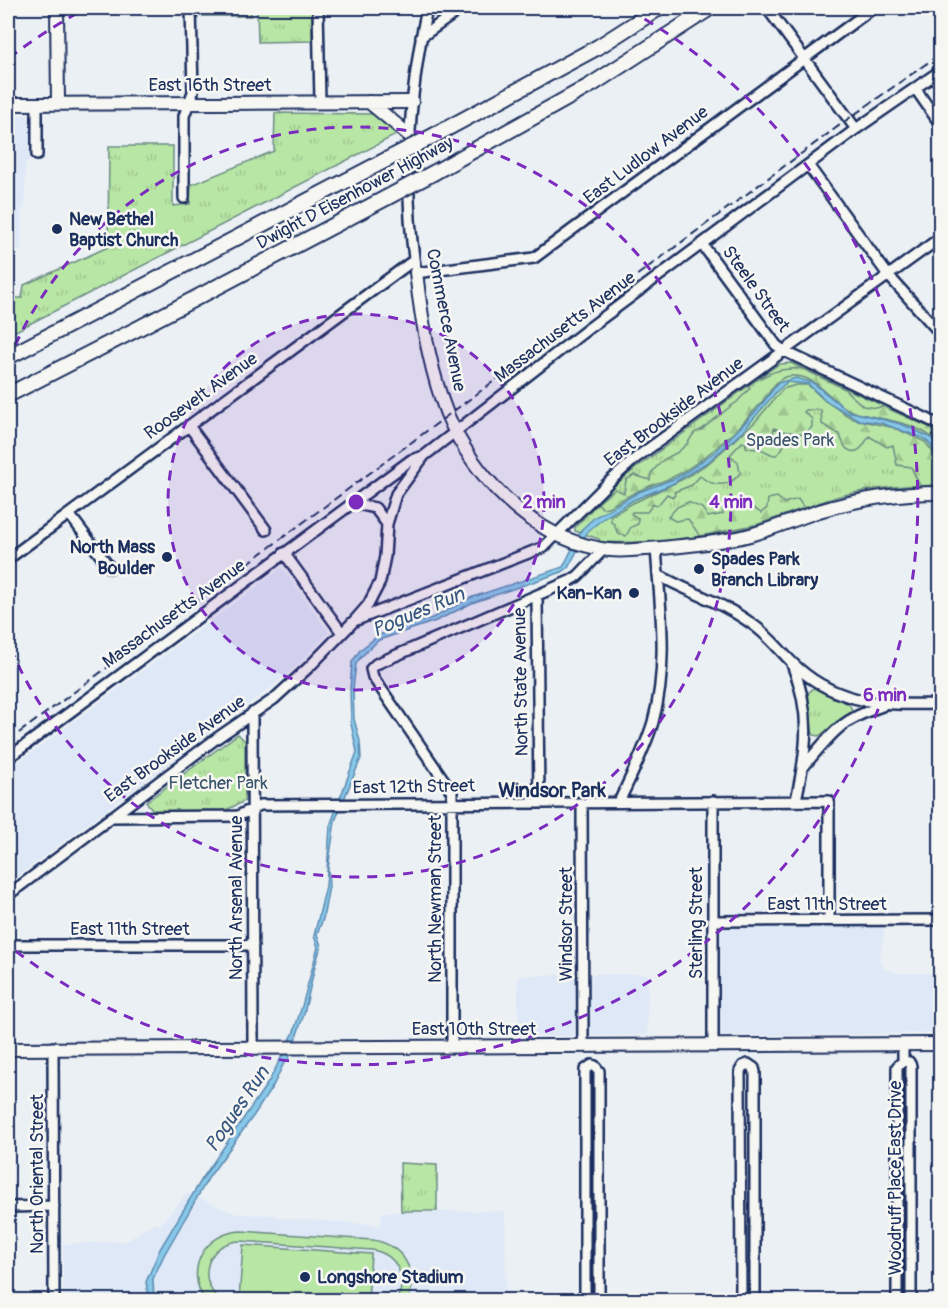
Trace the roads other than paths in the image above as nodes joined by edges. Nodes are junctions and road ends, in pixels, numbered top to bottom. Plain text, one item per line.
1 (57, 8) edge
2 (191, 8) edge
3 (318, 8) edge
4 (427, 8) edge
5 (462, 8) edge
6 (658, 8) edge
7 (711, 8) edge
8 (767, 8) edge
9 (873, 8) edge
10 (421, 37) junction
11 (804, 59) junction
12 (940, 71) edge
13 (915, 88) junction
14 (320, 102) junction
15 (369, 102) junction
16 (412, 102) junction
17 (37, 103) junction
18 (188, 103) junction
19 (8, 104) edge
20 (58, 104) junction
21 (940, 124) edge
22 (856, 129) junction
23 (410, 135) junction
24 (37, 155) dead end
25 (808, 165) junction
26 (184, 198) dead end
27 (940, 238) edge
28 (702, 244) junction
29 (415, 266) junction
30 (888, 275) junction
31 (940, 333) edge
32 (784, 351) junction
33 (11, 355) edge
34 (8, 395) edge
35 (940, 425) edge
36 (189, 426) junction
37 (456, 431) junction
38 (424, 456) junction
39 (940, 494) edge
40 (352, 503) junction
41 (69, 514) junction
42 (387, 524) junction
43 (266, 530) dead end
44 (557, 535) junction
45 (656, 548) junction
46 (599, 549) junction
47 (284, 553) junction
48 (8, 559) edge
49 (110, 568) dead end
50 (658, 575) junction
51 (537, 596) junction
52 (354, 621) junction
53 (342, 633) junction
54 (791, 662) junction
55 (885, 704) junction
56 (940, 704) edge
57 (252, 713) junction
58 (8, 758) edge
59 (803, 767) junction
60 (796, 800) junction
61 (713, 801) junction
62 (619, 802) junction
63 (452, 803) junction
64 (539, 803) junction
65 (582, 803) junction
66 (252, 809) junction
67 (111, 817) junction
68 (8, 895) edge
69 (829, 920) junction
70 (940, 920) edge
71 (713, 921) junction
72 (8, 945) edge
73 (253, 945) junction
74 (748, 1044) junction
75 (903, 1044) junction
76 (940, 1044) edge
77 (713, 1045) junction
78 (587, 1046) junction
79 (53, 1047) junction
80 (253, 1047) junction
81 (453, 1047) junction
82 (8, 1049) edge
83 (903, 1061) junction
84 (748, 1064) junction
85 (592, 1065) junction
86 (54, 1206) junction
87 (8, 1207) edge
88 (54, 1300) edge
89 (585, 1300) edge
90 (599, 1300) edge
91 (741, 1300) edge
92 (755, 1300) edge
93 (897, 1300) edge
94 (911, 1300) edge

1 - 20 main road
2 - 18 street
3 - 14 street
4 - 10 street
5 - 10 street
6 - 33 highway, Dwight D Eisenhower Highway, bridge
7 - 34 highway, Dwight D Eisenhower Highway, bridge
8 - 11 street
9 - 11 street, East Ludlow Avenue
10 - 16 street
11 - 22 street
11 - 29 street, East Ludlow Avenue
12 - 13 street, Massachusetts Avenue
13 - 21 street
13 - 22 street, Massachusetts Avenue
14 - 15 main road, East 16th Street
14 - 18 main road, East 16th Street
15 - 16 main road, East 16th Street
15 - 23 main road
16 - 23 street, Commerce Avenue
17 - 19 main road, East 16th Street
17 - 20 main road, East 16th Street
17 - 24 street
18 - 20 main road, East 16th Street
18 - 26 street
22 - 25 street, Massachusetts Avenue
23 - 29 street, Commerce Avenue
25 - 28 street, Massachusetts Avenue
25 - 30 street
27 - 30 street, East Brookside Avenue
28 - 32 street, Steele Street
28 - 37 street, Massachusetts Avenue
29 - 36 street, Roosevelt Avenue
29 - 37 main road, Commerce Avenue
30 - 31 street
30 - 32 street, East Brookside Avenue
32 - 35 street
32 - 44 street, East Brookside Avenue
36 - 41 street, Roosevelt Avenue
36 - 43 street
37 - 38 street, Massachusetts Avenue
37 - 44 main road, Commerce Avenue
38 - 40 street, Massachusetts Avenue
38 - 42 street, East Brookside Avenue
39 - 45 main road, Commerce Avenue
40 - 42 street
40 - 47 street, Massachusetts Avenue
41 - 48 street, Roosevelt Avenue
41 - 49 street
42 - 52 street, East Brookside Avenue
44 - 46 main road, Commerce Avenue
44 - 52 street, East Brookside Avenue
45 - 46 main road, Commerce Avenue
45 - 50 street
46 - 51 street
47 - 53 street
47 - 58 street, Massachusetts Avenue
50 - 54 street
50 - 62 street
51 - 63 street, North Newman Street
51 - 64 street, North State Avenue
52 - 53 street, East Brookside Avenue
53 - 57 street, East Brookside Avenue
54 - 55 street
54 - 59 street
55 - 56 street
55 - 59 street
57 - 66 street, North Arsenal Avenue
57 - 67 street, East Brookside Avenue
59 - 60 street
60 - 61 street, East 12th Street
60 - 69 street, East 12th Street
61 - 62 street, East 12th Street
61 - 71 street, Sterling Street
62 - 65 street, East 12th Street
63 - 64 street, East 12th Street
63 - 66 street, East 12th Street
63 - 81 street, North Newman Street
64 - 65 street, East 12th Street
65 - 78 street, Windsor Street
66 - 67 street, East 12th Street
66 - 73 street, North Arsenal Avenue
67 - 68 street, East Brookside Avenue
69 - 70 street, East 11th Street
69 - 71 street, East 11th Street
71 - 77 street, Sterling Street
72 - 73 street, East 11th Street
73 - 80 street, North Arsenal Avenue
74 - 75 main road, East 10th Street
74 - 77 main road, East 10th Street
74 - 84 street
75 - 76 main road, East 10th Street
75 - 83 street, Woodruff Place East Drive
77 - 78 main road, East 10th Street
78 - 81 main road, East 10th Street
78 - 85 street, Windsor Street
79 - 80 main road, East 10th Street
79 - 82 main road, East 10th Street
79 - 86 street, North Oriental Street
80 - 81 main road, East 10th Street
83 - 93 street, Woodruff Place East Drive
83 - 94 street, Woodruff Place East Drive
84 - 91 street
84 - 92 street
85 - 89 street
85 - 90 street
86 - 87 street
86 - 88 street, North Oriental Street

